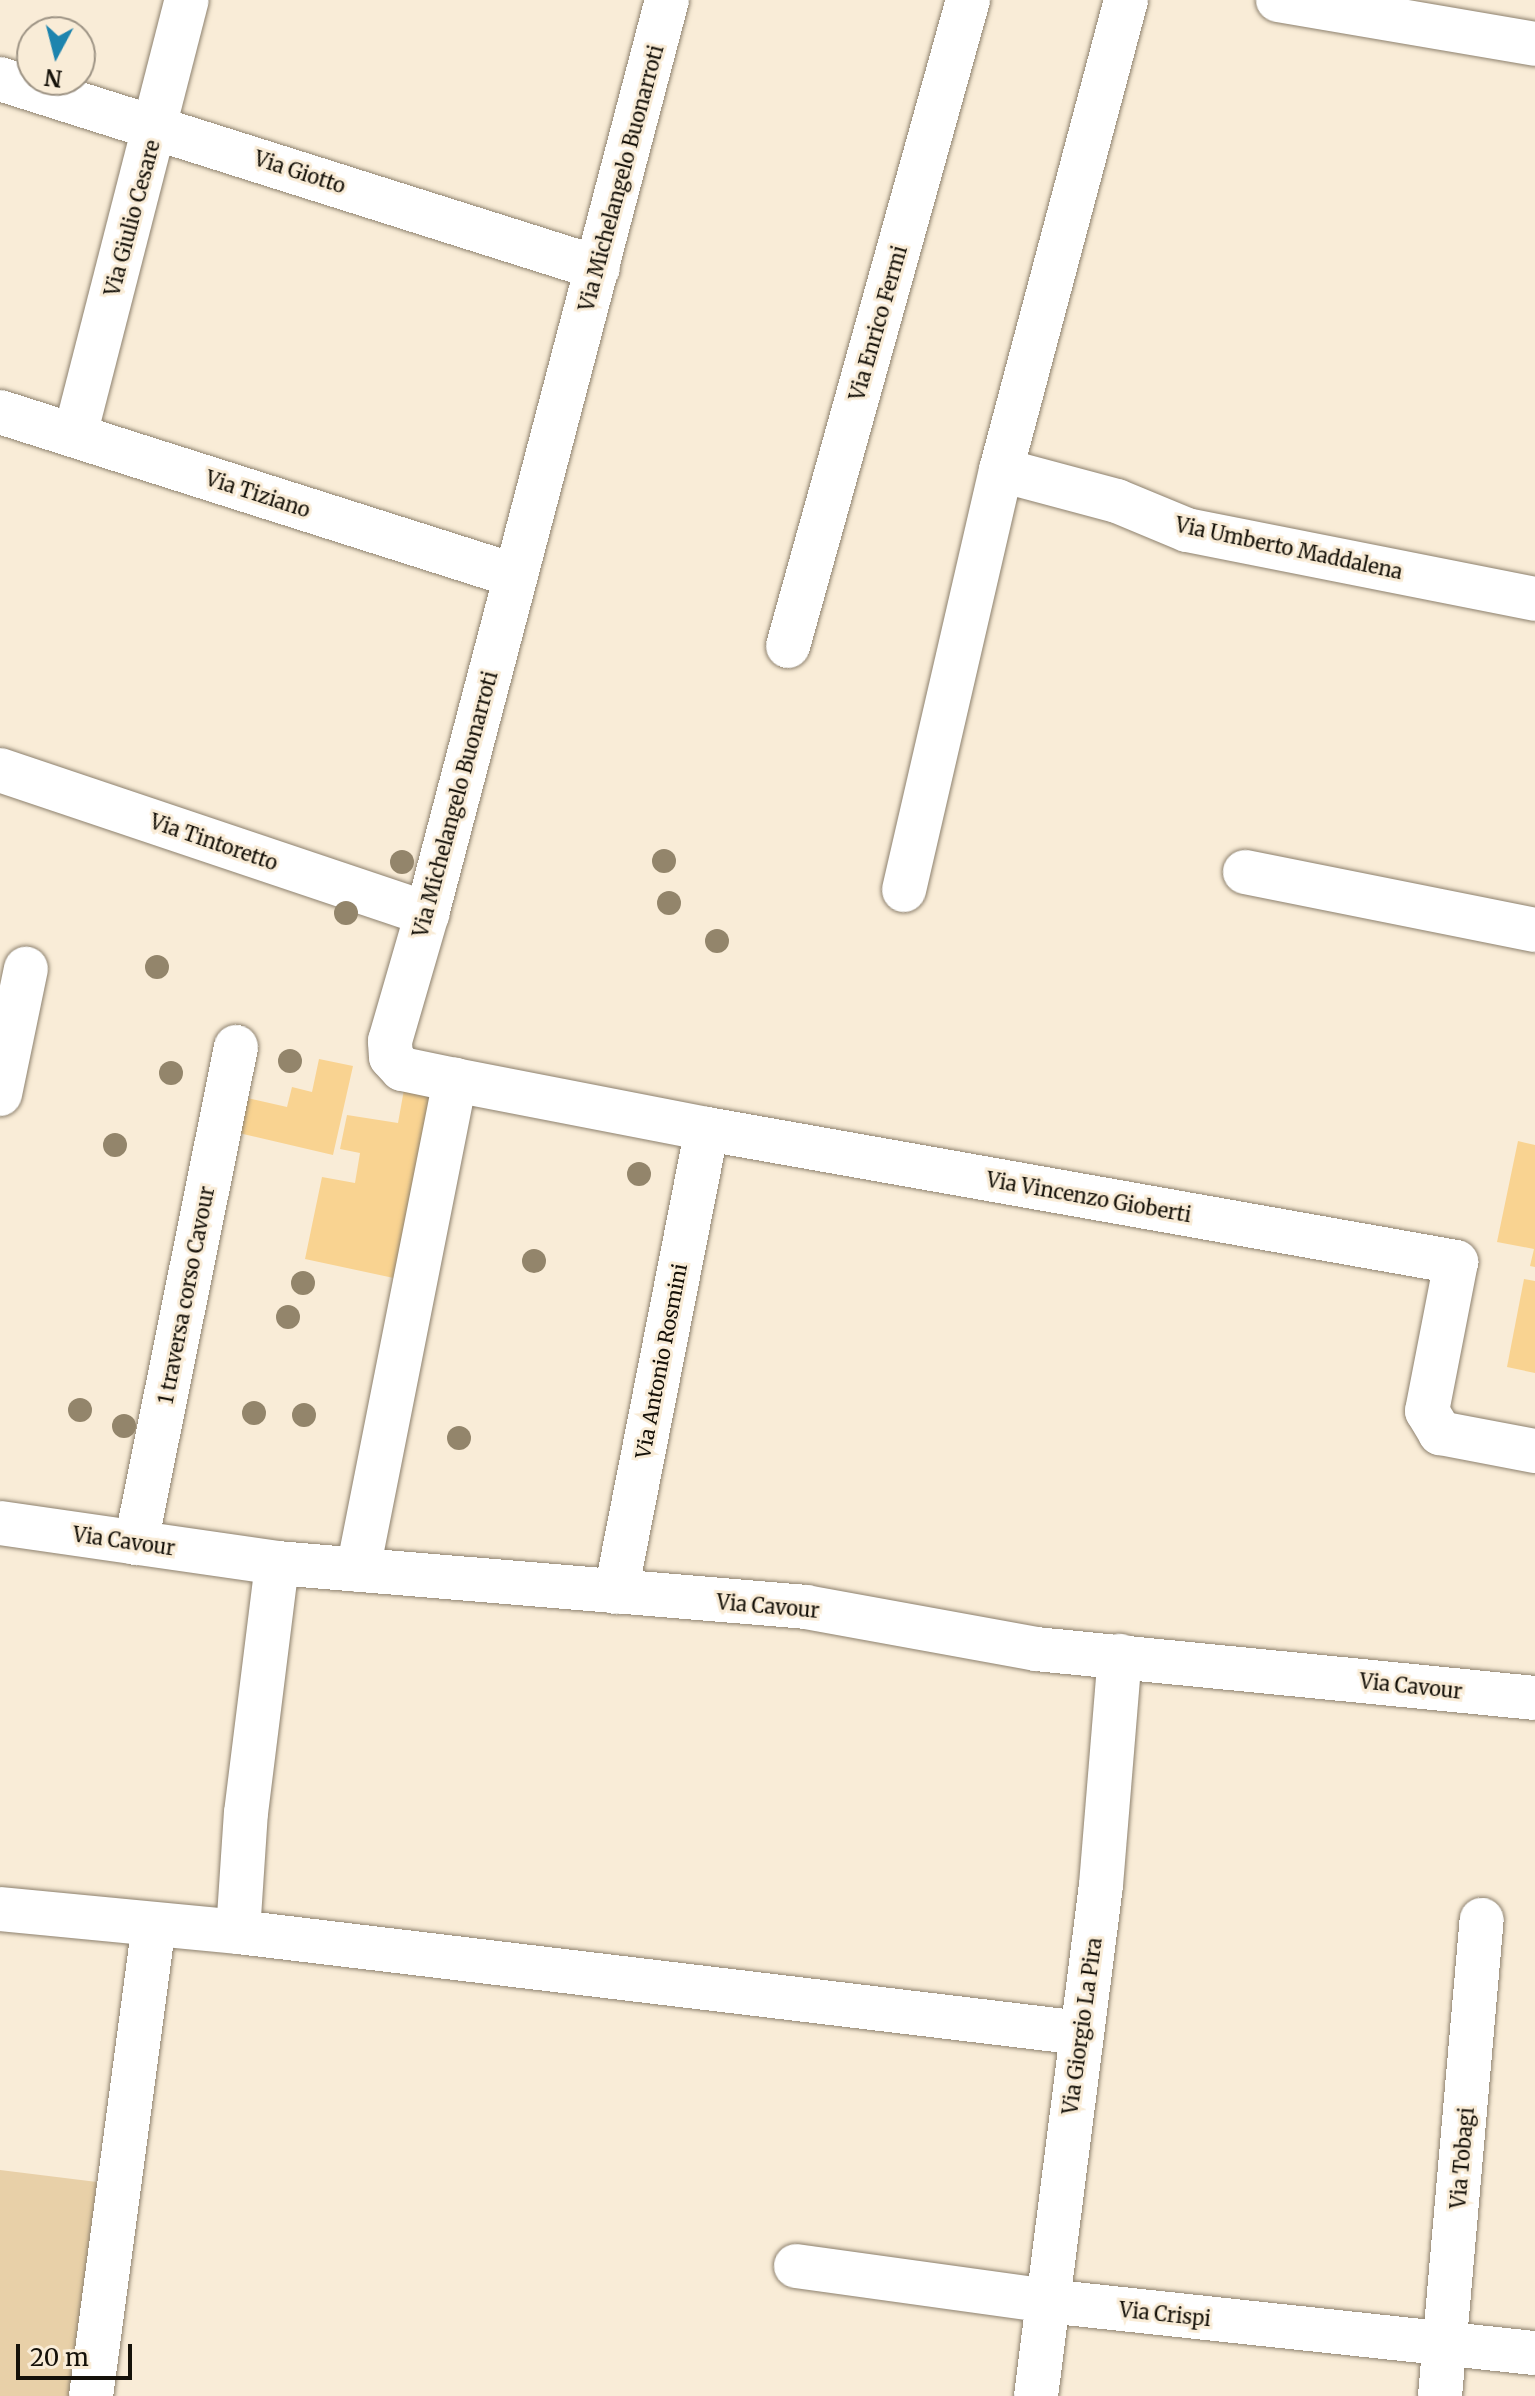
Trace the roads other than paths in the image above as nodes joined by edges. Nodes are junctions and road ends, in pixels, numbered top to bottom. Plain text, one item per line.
1 (187, 0) edge
2 (667, 0) edge
3 (968, 0) edge
4 (1126, 0) edge
5 (1278, 0) edge
6 (1535, 44) edge
7 (0, 79) edge
8 (155, 126) junction
9 (598, 268) junction
10 (0, 412) edge
11 (75, 435) junction
12 (1001, 470) junction
13 (516, 576) junction
14 (1535, 599) edge
15 (788, 646) dead end
16 (0, 770) edge
17 (1245, 872) dead end
18 (904, 890) dead end
19 (427, 914) junction
20 (1535, 930) edge
21 (26, 969) dead end
22 (236, 1047) dead end
23 (455, 1080) junction
24 (0, 1094) edge
25 (707, 1129) junction
26 (1535, 1451) edge
27 (0, 1523) edge
28 (136, 1543) junction
29 (277, 1563) junction
30 (358, 1570) junction
31 (616, 1592) junction
32 (1120, 1656) junction
33 (1535, 1698) edge
34 (0, 1909) edge
35 (1482, 1920) dead end
36 (154, 1926) junction
37 (238, 1932) junction
38 (1081, 2033) junction
39 (796, 2266) dead end
40 (1047, 2301) junction
41 (1445, 2345) junction
42 (1535, 2353) edge
43 (91, 2396) edge
44 (1036, 2396) edge
45 (1440, 2396) edge

1 - 8 street, Via Giulio Cesare
2 - 9 street, Via Michelangelo Buonarroti
3 - 15 street, Via Enrico Fermi
4 - 12 street
5 - 6 street
7 - 8 street, Via Giotto
8 - 9 street, Via Giotto
8 - 11 street, Via Giulio Cesare
9 - 13 street, Via Michelangelo Buonarroti
10 - 11 street, Via Tiziano
11 - 13 street, Via Tiziano
12 - 14 street, Via Umberto Maddalena
12 - 18 street
13 - 19 street, Via Michelangelo Buonarroti
16 - 19 street, Via Tintoretto
17 - 20 street
19 - 23 street, Via Michelangelo Buonarroti
21 - 24 street
22 - 28 street, 1 traversa corso Cavour
23 - 25 street, Via Vincenzo Gioberti
23 - 30 street
25 - 26 street, Via Vincenzo Gioberti
25 - 31 street, Via Antonio Rosmini
27 - 28 street, Via Cavour
28 - 29 street, Via Cavour
29 - 30 street, Via Cavour
29 - 37 street
30 - 31 street, Via Cavour
31 - 32 street, Via Cavour
32 - 33 street, Via Cavour
32 - 38 street, Via Giorgio La Pira
34 - 36 street
35 - 41 street, Via Tobagi
36 - 37 street
36 - 43 street
37 - 38 street
38 - 40 street, Via Giorgio La Pira
39 - 40 street, Via Crispi
40 - 41 street, Via Crispi
40 - 44 street, Via Giorgio La Pira
41 - 42 street, Via Crispi
41 - 45 street, Via Tobagi

